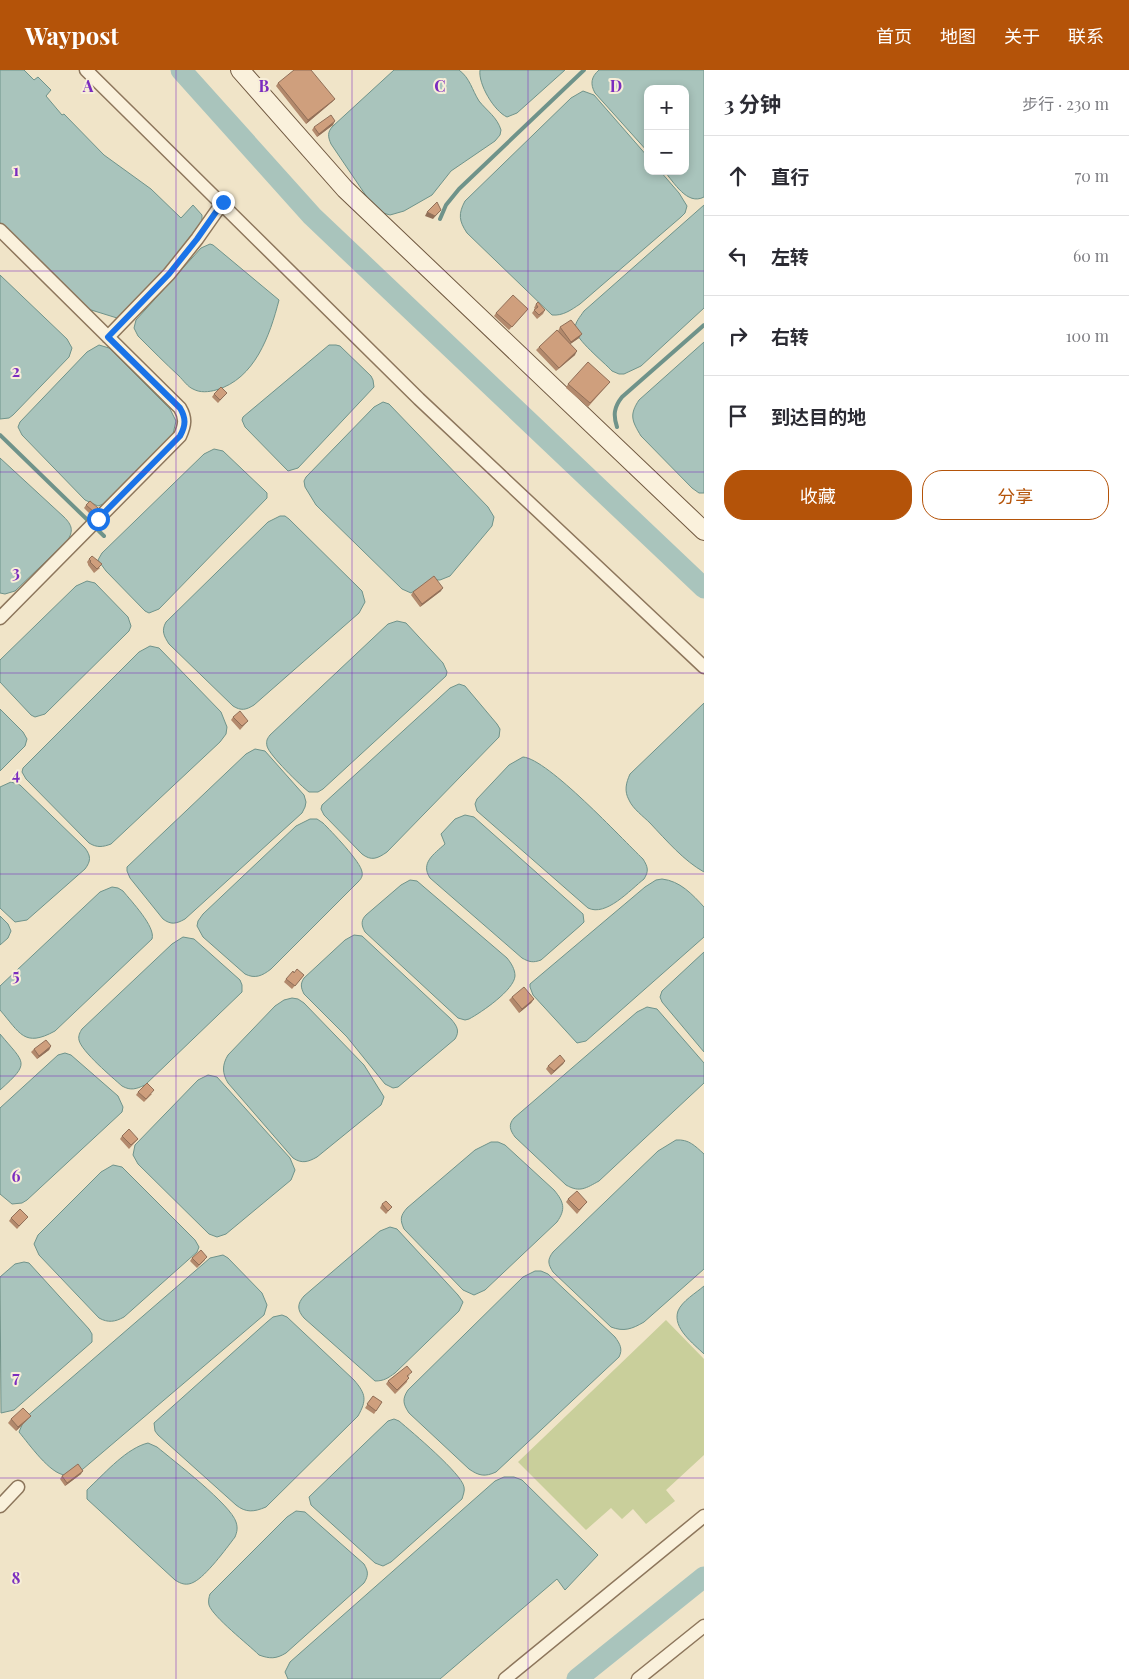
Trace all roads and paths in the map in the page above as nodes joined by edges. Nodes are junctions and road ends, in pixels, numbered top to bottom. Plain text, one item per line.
1 (86, 70) edge
2 (240, 70) edge
3 (223, 202) dead end
4 (0, 230) edge
5 (108, 337) junction
6 (704, 531) edge
7 (0, 618) edge
8 (704, 667) edge
9 (18, 1487) dead end
10 (0, 1506) edge
11 (704, 1516) edge
12 (704, 1626) edge
13 (505, 1679) edge
14 (638, 1679) edge

1 - 8 street
2 - 6 street
3 - 5 street
4 - 5 street
5 - 7 street
9 - 10 street
11 - 13 street
12 - 14 street

